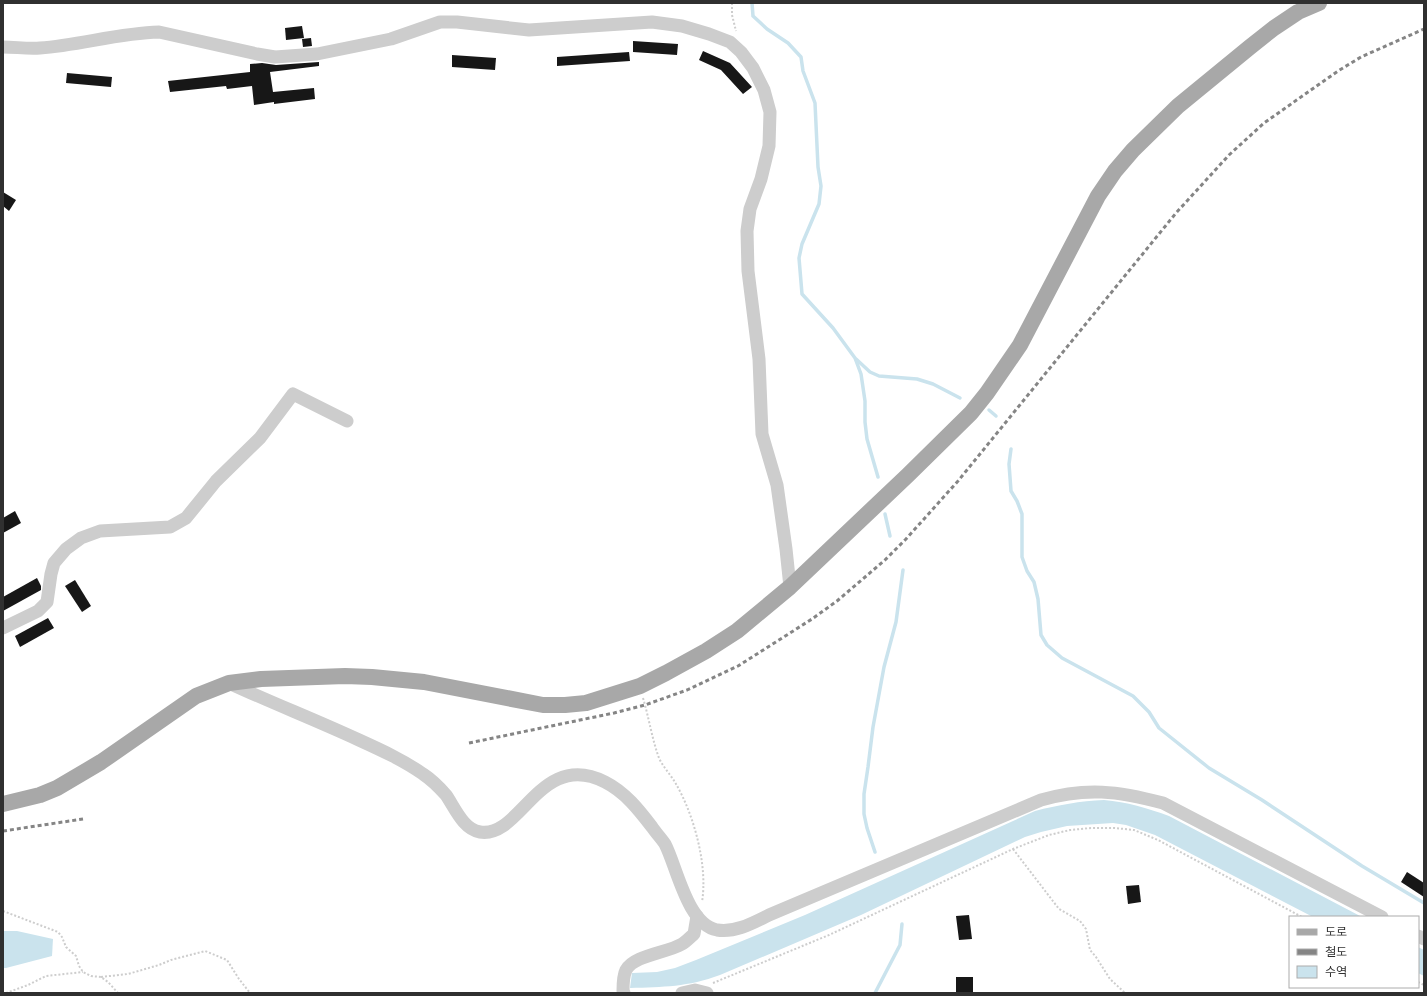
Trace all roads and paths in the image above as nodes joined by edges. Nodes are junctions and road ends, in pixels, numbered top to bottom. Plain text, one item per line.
1 (732, 3) edge
2 (1319, 3) edge
3 (3, 47) edge
4 (741, 52) junction
5 (346, 421) dead end
6 (790, 587) junction
7 (3, 628) edge
8 (229, 683) junction
9 (640, 686) junction
10 (3, 804) edge
11 (1012, 849) junction
12 (3, 912) edge
13 (696, 916) junction
14 (1300, 916) edge
15 (1380, 916) edge
16 (83, 972) junction
17 (101, 977) junction
18 (701, 991) edge
19 (6, 993) edge
20 (118, 993) edge
21 (250, 993) edge
22 (624, 993) edge
23 (682, 993) edge
24 (1125, 993) edge

1 - 4 path
2 - 6 main road
3 - 4 street
4 - 6 street
5 - 7 street
6 - 9 main road
8 - 9 main road
8 - 10 main road
8 - 13 street
9 - 13 path
11 - 14 path
11 - 18 path
11 - 24 path
12 - 16 path
13 - 15 street
13 - 22 street
16 - 17 path
16 - 19 path
17 - 20 path
17 - 21 path
18 - 23 street

